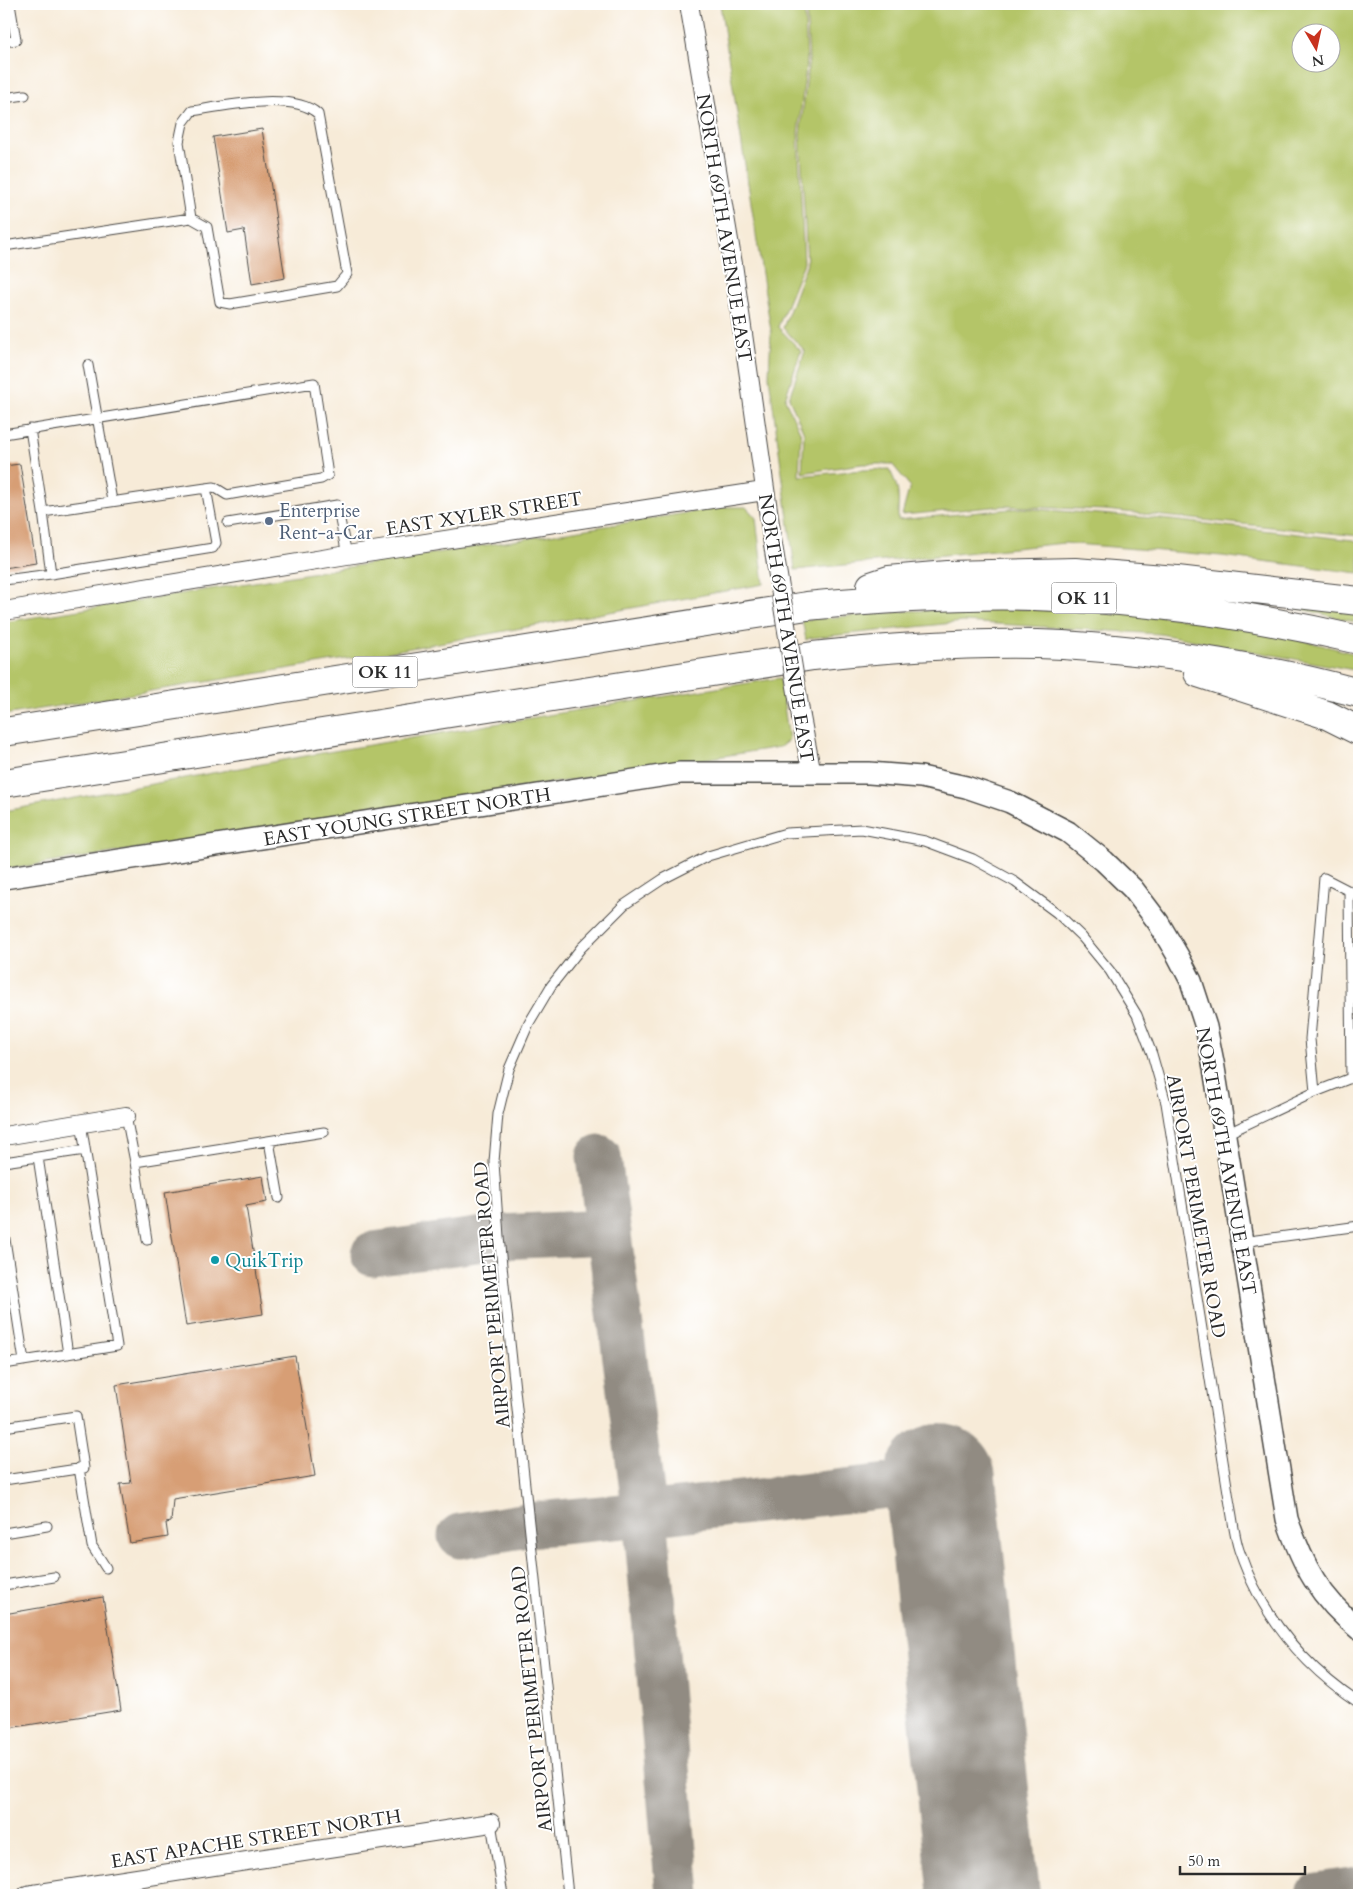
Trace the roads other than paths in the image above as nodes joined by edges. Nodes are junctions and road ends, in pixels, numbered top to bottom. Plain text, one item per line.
1 (10, 4) edge
2 (689, 4) edge
3 (4, 42) edge
4 (25, 95) dead end
5 (4, 98) edge
6 (191, 218) junction
7 (4, 246) edge
8 (88, 365) dead end
9 (98, 418) junction
10 (30, 429) junction
11 (4, 434) edge
12 (206, 488) junction
13 (764, 491) junction
14 (112, 501) junction
15 (43, 512) junction
16 (228, 523) dead end
17 (347, 555) junction
18 (51, 574) junction
19 (4, 580) edge
20 (1359, 601) edge
21 (807, 606) junction
22 (4, 611) edge
23 (1359, 640) edge
24 (1122, 650) junction
25 (1359, 692) edge
26 (1359, 731) edge
27 (4, 732) edge
28 (196, 753) junction
29 (812, 774) junction
30 (4, 783) edge
31 (4, 801) edge
32 (4, 878) edge
33 (1349, 891) junction
34 (1359, 896) edge
35 (1355, 1077) edge
36 (1315, 1092) junction
37 (126, 1116) joint
38 (81, 1123) junction
39 (324, 1132) dead end
40 (1224, 1135) junction
41 (4, 1136) edge
42 (269, 1141) junction
43 (85, 1150) junction
44 (38, 1157) junction
45 (4, 1162) edge
46 (135, 1162) junction
47 (279, 1198) dead end
48 (1359, 1226) edge
49 (4, 1233) edge
50 (147, 1240) dead end
51 (1242, 1242) junction
52 (68, 1354) junction
53 (24, 1361) junction
54 (4, 1364) edge
55 (4, 1427) edge
56 (79, 1468) junction
57 (4, 1480) edge
58 (47, 1526) dead end
59 (4, 1533) edge
60 (106, 1568) dead end
61 (54, 1577) dead end
62 (4, 1585) edge
63 (1359, 1629) edge
64 (1359, 1703) edge
65 (491, 1823) joint
66 (27, 1895) edge
67 (503, 1895) edge
68 (568, 1895) edge

1 - 3 lane
2 - 13 street, NORTH 69TH AVENUE EAST
4 - 5 lane
6 - 6 lane
6 - 7 lane
8 - 9 lane
9 - 10 lane
9 - 12 lane
9 - 14 lane
10 - 11 lane
10 - 15 lane
12 - 14 lane
12 - 18 lane
13 - 17 street, EAST XYLER STREET
13 - 29 street, NORTH 69TH AVENUE EAST, bridge
14 - 15 lane
15 - 18 lane
16 - 17 lane
17 - 22 street, EAST XYLER STREET
18 - 19 lane
20 - 21 highway
21 - 23 highway, OK 11
21 - 27 highway, OK 11
24 - 25 highway
24 - 26 highway
24 - 28 highway
28 - 30 highway
28 - 31 highway
29 - 32 street, EAST YOUNG STREET NORTH
29 - 40 street, NORTH 69TH AVENUE EAST
33 - 34 lane
33 - 35 lane
33 - 36 lane
35 - 36 lane
36 - 40 lane
37 - 38 street
37 - 46 lane
38 - 41 street
38 - 43 lane
39 - 42 lane
40 - 51 street, NORTH 69TH AVENUE EAST
42 - 46 lane
42 - 47 lane
43 - 44 lane
43 - 52 lane
44 - 45 lane
44 - 52 lane
46 - 50 lane
48 - 51 lane
49 - 53 lane
51 - 63 street, NORTH 69TH AVENUE EAST
52 - 53 lane
53 - 54 lane
55 - 56 lane
56 - 57 lane
56 - 60 lane
58 - 59 lane
61 - 62 lane
64 - 68 lane, AIRPORT PERIMETER ROAD
65 - 66 street, EAST APACHE STREET NORTH
65 - 67 lane

